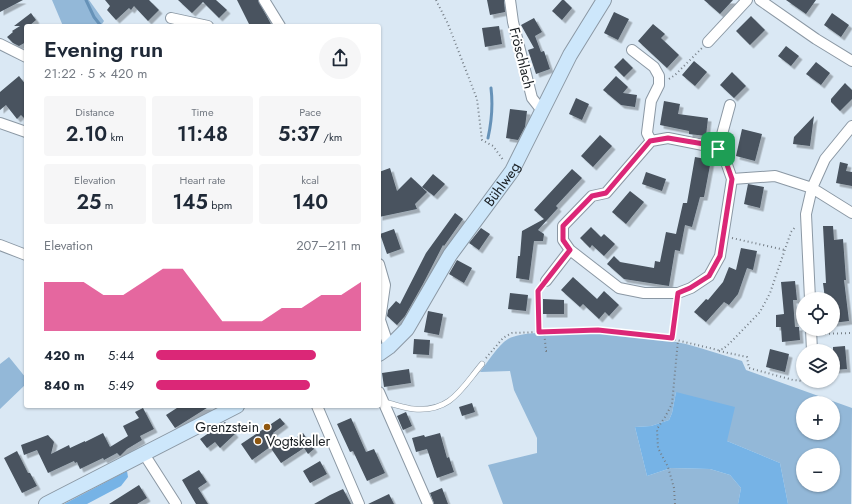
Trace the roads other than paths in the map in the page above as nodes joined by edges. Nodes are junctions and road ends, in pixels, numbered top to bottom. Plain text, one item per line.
1 (264, 0) edge
2 (510, 0) edge
3 (604, 0) edge
4 (748, 0) edge
5 (760, 0) edge
6 (171, 18) dead end
7 (199, 24) edge
8 (279, 24) edge
9 (708, 42) road end
10 (0, 44) edge
11 (632, 50) dead end
12 (24, 55) edge
13 (852, 61) edge
14 (730, 105) dead end
15 (543, 112) junction
16 (0, 123) edge
17 (852, 126) edge
18 (24, 131) edge
19 (650, 141) junction
20 (718, 149) junction
21 (732, 179) junction
22 (812, 188) junction
23 (852, 213) edge
24 (0, 245) edge
25 (570, 250) junction
26 (24, 254) edge
27 (381, 271) edge
28 (546, 281) road end
29 (810, 292) edge
30 (381, 313) edge
31 (381, 328) edge
32 (384, 351) edge
33 (482, 364) road end
34 (381, 397) edge
35 (383, 402) junction
36 (233, 408) edge
37 (318, 408) edge
38 (144, 454) junction
39 (46, 504) edge
40 (176, 504) edge
41 (360, 504) edge
42 (428, 504) edge

1 - 8 street
2 - 15 street, Fröschlach
3 - 15 street, Bühlweg
4 - 9 street
5 - 13 street
6 - 7 street
10 - 12 street
11 - 19 street
14 - 20 street
15 - 32 street, Bühlweg
16 - 18 street
17 - 22 street
19 - 20 street
19 - 25 street
20 - 21 street
21 - 22 street
21 - 25 street
22 - 23 street
22 - 29 street
24 - 26 street
25 - 28 street
27 - 30 street
31 - 32 street
33 - 35 lane
34 - 35 street
35 - 42 street
36 - 38 street
37 - 41 street
38 - 39 street
38 - 40 street

